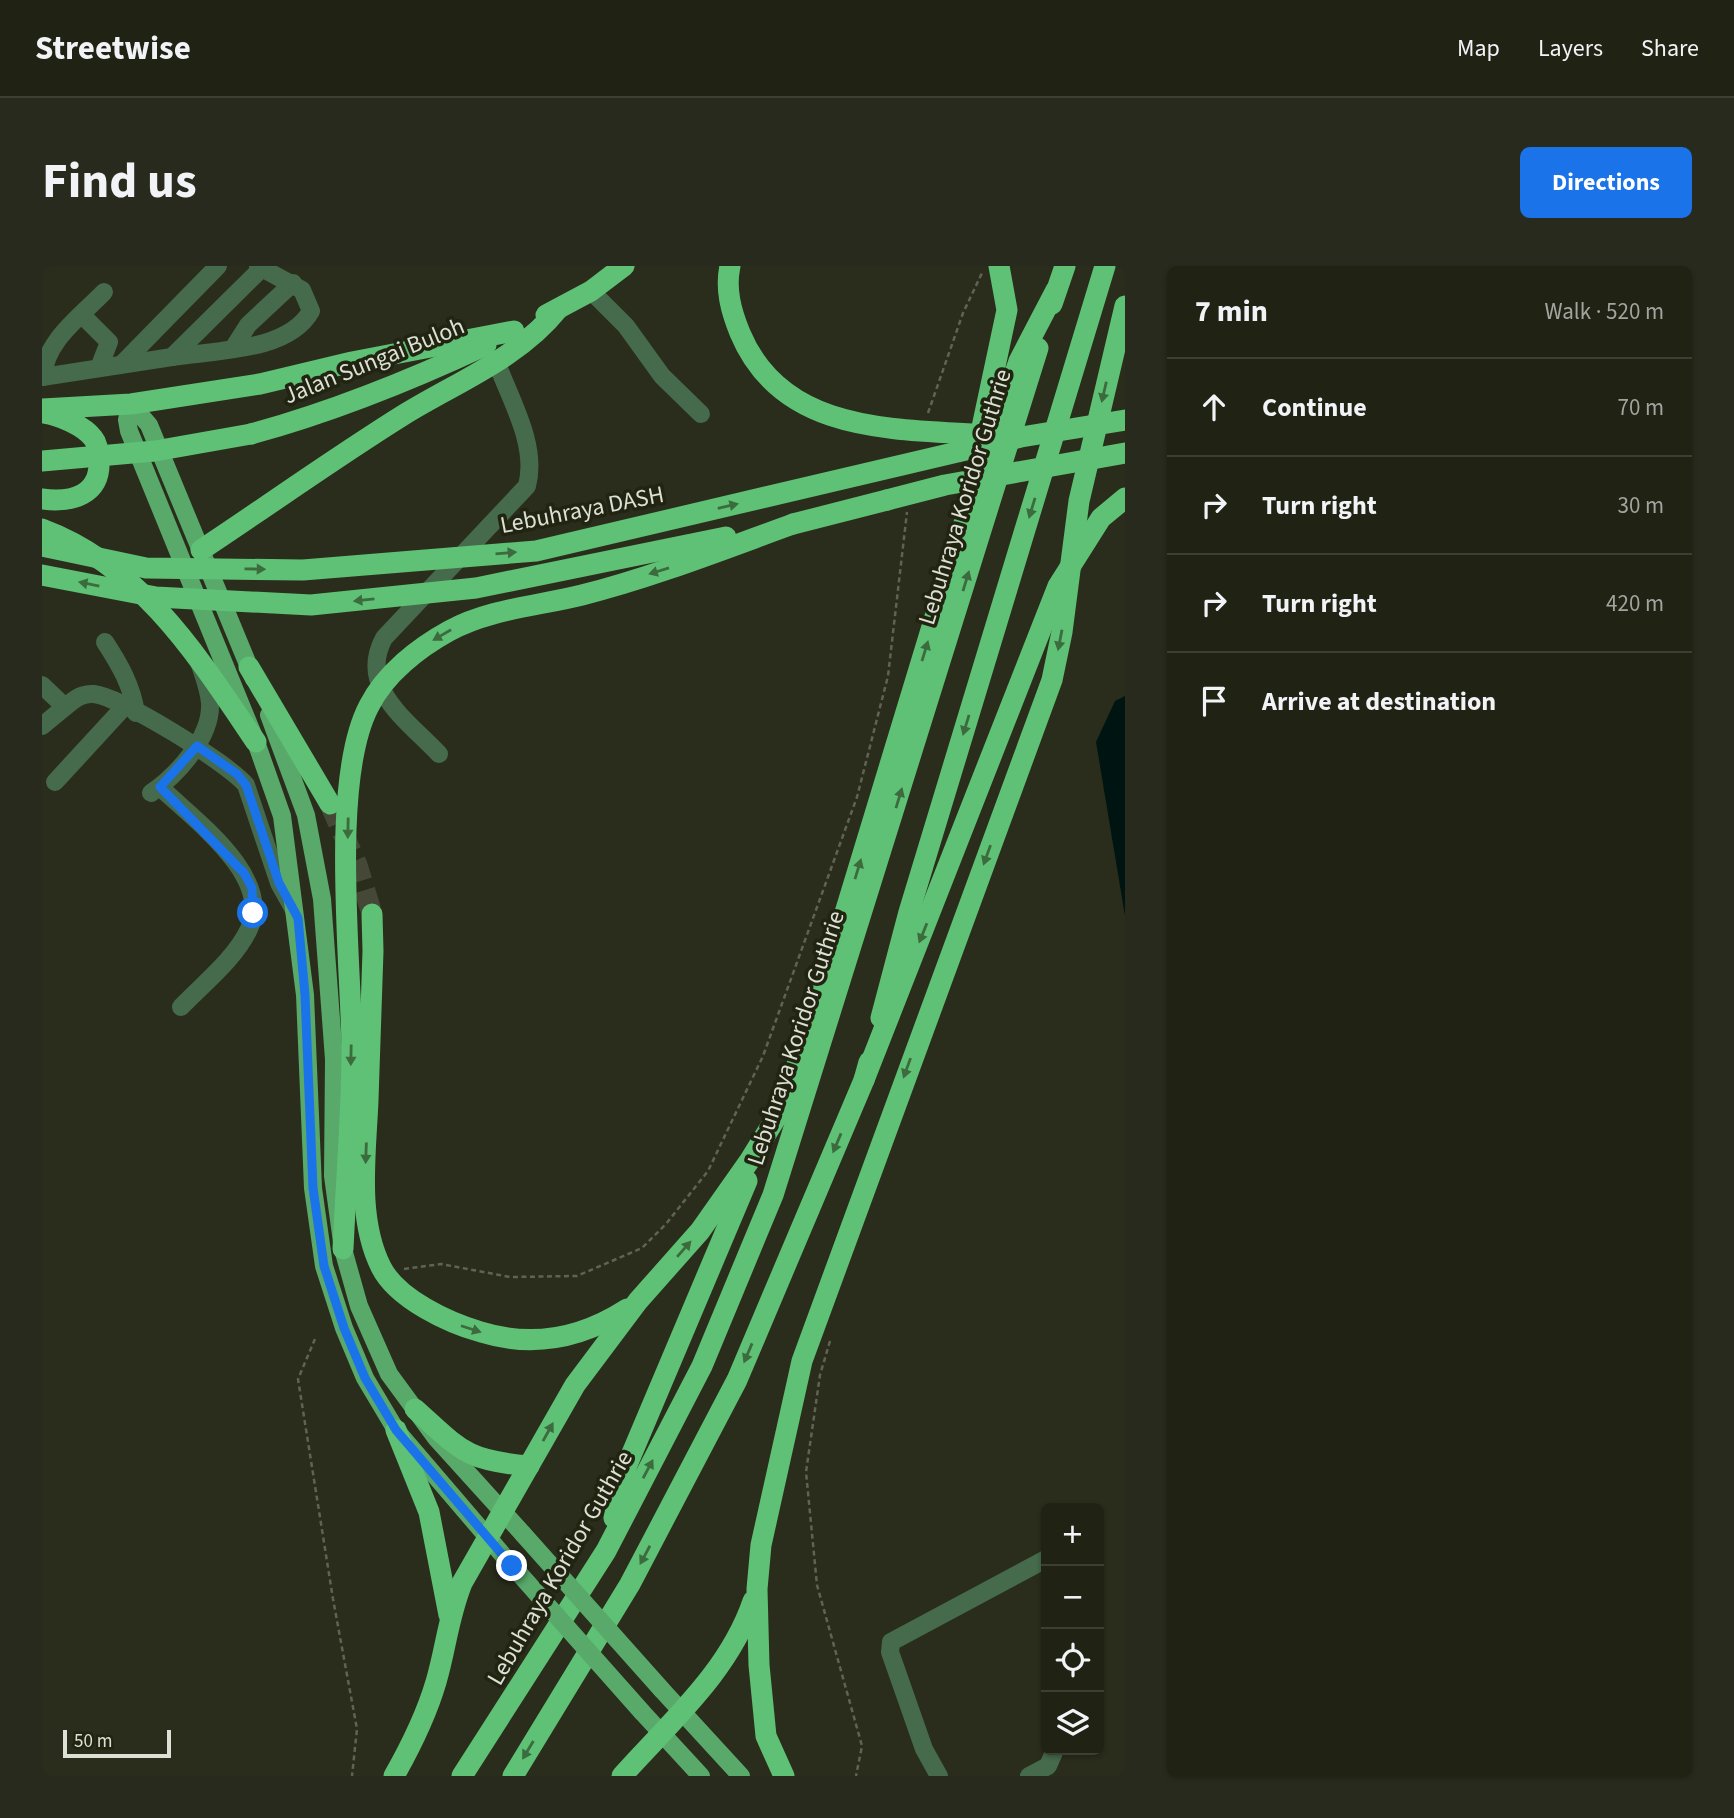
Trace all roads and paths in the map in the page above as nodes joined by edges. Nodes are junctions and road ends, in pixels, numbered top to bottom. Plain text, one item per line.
1 (218, 266) edge
2 (624, 266) edge
3 (730, 266) edge
4 (985, 266) edge
5 (999, 266) edge
6 (1065, 266) edge
7 (1104, 266) edge
8 (261, 267) edge
9 (293, 283) junction
10 (599, 285) junction
11 (1056, 290) junction
12 (104, 292) dead end
13 (558, 309) junction
14 (82, 315) junction
15 (1123, 316) edge
16 (513, 331) junction
17 (234, 347) junction
18 (172, 357) junction
19 (496, 361) junction
20 (121, 365) junction
21 (99, 368) junction
22 (42, 377) edge
23 (131, 404) junction
24 (42, 411) edge
25 (701, 414) dead end
26 (926, 418) dead end
27 (1125, 420) edge
28 (1021, 437) junction
29 (1125, 453) edge
30 (42, 461) edge
31 (1125, 498) edge
32 (42, 499) edge
33 (907, 512) dead end
34 (793, 524) junction
35 (42, 529) edge
36 (958, 541) junction
37 (42, 546) edge
38 (201, 550) junction
39 (42, 575) edge
40 (105, 642) dead end
41 (198, 657) junction
42 (249, 667) junction
43 (42, 685) edge
44 (65, 707) junction
45 (130, 710) junction
46 (42, 726) edge
47 (256, 742) junction
48 (197, 746) junction
49 (439, 754) dead end
50 (55, 782) dead end
51 (330, 804) tunnel mouth
52 (372, 914) tunnel mouth
53 (298, 918) junction
54 (181, 1007) dead end
55 (864, 1080) junction
56 (779, 1113) junction
57 (343, 1249) junction
58 (404, 1269) dead end
59 (638, 1301) junction
60 (830, 1338) dead end
61 (315, 1339) dead end
62 (415, 1409) junction
63 (396, 1430) junction
64 (529, 1466) junction
65 (503, 1513) junction
66 (488, 1538) junction
67 (606, 1551) junction
68 (1041, 1562) edge
69 (757, 1589) junction
70 (449, 1615) junction
71 (681, 1711) junction
72 (661, 1732) junction
73 (1053, 1755) edge
74 (352, 1776) edge
75 (394, 1776) edge
76 (463, 1776) edge
77 (513, 1776) edge
78 (622, 1776) edge
79 (701, 1776) edge
80 (741, 1776) edge
81 (784, 1776) edge
82 (856, 1776) edge
83 (939, 1776) edge
84 (1029, 1776) edge

1 - 20 lane
2 - 10 highway, Jalan Sungai Buloh
3 - 28 highway, bridge
4 - 26 path
5 - 36 highway
6 - 11 highway, Lebuhraya Koridor Guthrie
7 -> 55 highway
8 - 9 lane
8 - 18 lane
9 - 17 lane
9 - 17 lane
10 - 13 highway, Jalan Sungai Buloh
10 - 25 lane
11 - 36 highway
67 -> 11 highway, Lebuhraya Koridor Guthrie
12 - 14 lane
13 - 16 highway, Jalan Sungai Buloh
13 - 19 highway
14 - 21 lane
14 - 22 lane
15 -> 69 highway
16 - 23 highway
16 - 30 highway, Jalan Sungai Buloh, bridge
17 - 18 lane
18 - 20 lane
19 - 38 highway
19 - 49 lane
20 - 21 lane
21 - 22 lane
23 - 24 highway
23 - 38 main road
23 - 47 main road
24 - 32 highway
27 - 28 highway, Lebuhraya DASH, bridge
37 -> 28 highway, Lebuhraya DASH, bridge
29 - 34 highway, bridge
31 -> 55 highway, bridge
33 - 58 path
34 -> 39 highway, bridge
34 -> 57 highway, bridge
35 - 41 highway
56 -> 36 highway
38 - 42 main road
40 - 45 lane
41 - 47 highway
41 - 48 lane
42 - 51 highway
42 - 57 main road
43 - 44 lane
44 - 45 lane
44 - 46 lane
45 - 48 lane
45 - 50 lane
47 - 53 main road
48 - 53 lane
48 - 54 lane
52 -> 59 highway
53 - 63 main road
55 -> 77 highway
59 -> 56 highway
56 - 67 highway
57 - 62 main road
64 -> 59 highway
60 - 82 path
61 - 74 path
62 - 64 highway
62 - 65 main road
63 - 66 main road
63 - 70 highway
64 - 65 highway
65 - 66 highway
65 - 71 main road, bridge
66 - 70 highway
66 - 72 main road, bridge
67 - 76 highway, Lebuhraya Koridor Guthrie
68 - 83 lane
69 - 71 highway
69 - 81 highway
70 - 75 highway
71 - 72 highway
71 - 80 main road
72 - 78 highway
72 - 79 main road
73 - 84 lane

